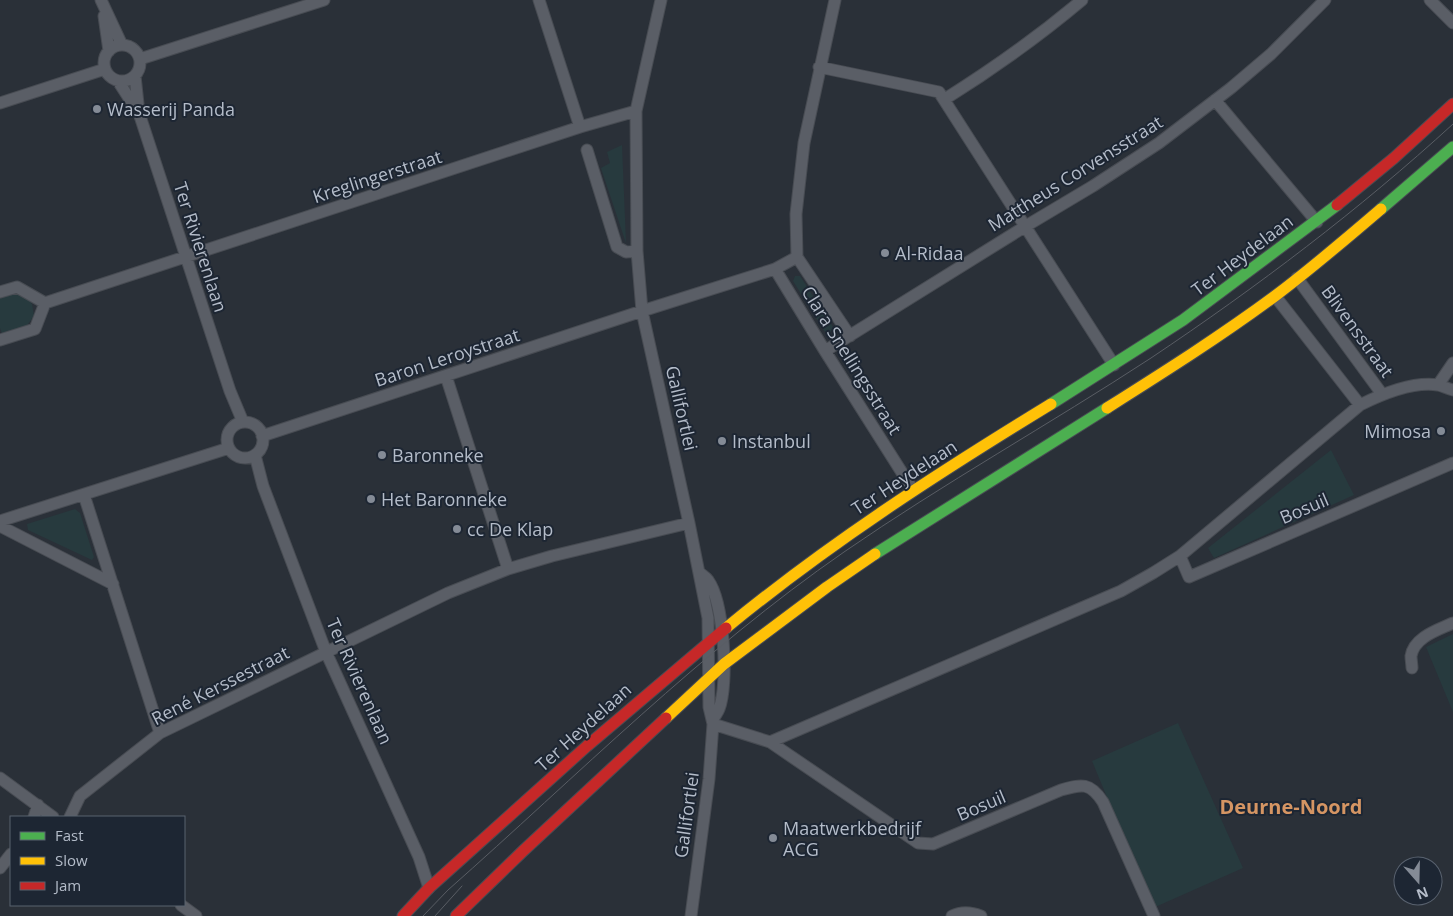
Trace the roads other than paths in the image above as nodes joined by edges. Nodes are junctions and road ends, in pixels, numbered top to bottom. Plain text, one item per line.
1 (324, 0) edge
2 (539, 0) edge
3 (661, 0) edge
4 (835, 0) edge
5 (1082, 0) edge
6 (1325, 0) edge
7 (1430, 0) edge
8 (102, 2) edge
9 (1453, 23) edge
10 (122, 45) junction
11 (109, 51) junction
12 (140, 59) junction
13 (819, 67) junction
14 (105, 69) junction
15 (135, 76) junction
16 (118, 81) junction
17 (945, 100) junction
18 (1216, 100) junction
19 (0, 104) edge
20 (1453, 104) edge
21 (636, 111) junction
22 (139, 113) junction
23 (580, 127) junction
24 (1453, 147) edge
25 (587, 150) dead end
26 (1317, 222) junction
27 (1026, 226) junction
28 (637, 251) junction
29 (797, 257) junction
30 (186, 258) junction
31 (775, 269) junction
32 (1297, 278) junction
33 (0, 292) edge
34 (1275, 296) junction
35 (45, 303) junction
36 (642, 311) junction
37 (850, 336) junction
38 (0, 340) edge
39 (825, 351) junction
40 (1453, 363) edge
41 (1114, 365) junction
42 (446, 376) junction
43 (1438, 385) junction
44 (1453, 390) edge
45 (1382, 394) junction
46 (1360, 405) junction
47 (239, 424) junction
48 (262, 436) junction
49 (229, 448) junction
50 (250, 456) junction
51 (1453, 463) edge
52 (913, 490) junction
53 (84, 495) junction
54 (0, 521) edge
55 (689, 523) junction
56 (0, 526) edge
57 (1180, 556) junction
58 (508, 569) junction
59 (699, 572) junction
60 (114, 584) junction
61 (1453, 623) edge
62 (722, 629) junction
63 (708, 641) junction
64 (326, 652) junction
65 (724, 664) junction
66 (1412, 668) dead end
67 (708, 677) junction
68 (713, 721) junction
69 (160, 733) junction
70 (770, 742) junction
71 (0, 778) edge
72 (38, 805) junction
73 (34, 816) edge
74 (52, 816) edge
75 (70, 816) edge
76 (10, 855) edge
77 (0, 868) edge
78 (430, 888) junction
79 (181, 909) edge
80 (196, 916) edge
81 (403, 916) edge
82 (456, 916) edge
83 (691, 916) edge
84 (952, 916) edge
85 (981, 916) edge
86 (1154, 916) edge

1 - 12 street
2 - 23 street
3 - 21 street, Gallifortlei
4 - 13 street
5 - 17 street
6 - 18 street, Mattheus Corvensstraat
7 - 9 street
8 - 10 street
8 - 11 street
10 - 11 street
10 - 12 street
11 - 14 street
12 - 15 street
13 - 17 street
13 - 29 street
14 - 16 street
14 - 19 street
15 - 16 street
15 - 22 street, Ter Rivierenlaan
16 - 22 street, Ter Rivierenlaan
17 - 27 street
18 - 26 street
18 - 27 street, Mattheus Corvensstraat
20 - 26 street, Ter Heydelaan
21 - 23 street
21 - 28 street, Gallifortlei
22 - 30 street, Ter Rivierenlaan
23 - 30 street, Kreglingerstraat
24 - 32 street
25 - 28 street
26 - 41 street, Ter Heydelaan
27 - 37 street, Mattheus Corvensstraat
27 - 41 street
28 - 36 street, Gallifortlei
29 - 31 street
29 - 37 street, Clara Snellingsstraat
30 - 35 street, Kreglingerstraat
30 - 47 street, Ter Rivierenlaan
31 - 36 street, Baron Leroystraat
31 - 39 street, Clara Snellingsstraat
32 - 34 street
32 - 45 street, Blivensstraat
33 - 35 street
34 - 46 street
34 - 65 street
35 - 38 street
36 - 42 street, Baron Leroystraat
36 - 55 street, Gallifortlei
37 - 39 street, Mattheus Corvensstraat
39 - 52 street, Clara Snellingsstraat
40 - 43 street
41 - 52 street, Ter Heydelaan
42 - 48 street, Baron Leroystraat
42 - 58 street
43 - 44 street
43 - 45 street
45 - 46 street, Blivensstraat
46 - 57 street, Bosuil
47 - 48 street
47 - 49 street
48 - 50 street
49 - 50 street
49 - 53 street
50 - 64 street, Ter Rivierenlaan
51 - 57 street, Bosuil
52 - 62 street, Ter Heydelaan
53 - 54 street
53 - 60 street
55 - 58 street, René Kerssestraat
55 - 59 street, Gallifortlei
56 - 60 street
57 - 70 street, Bosuil
58 - 64 street, René Kerssestraat
59 - 62 street, Gallifortlei
59 - 63 street, Gallifortlei
60 - 69 street
61 - 66 street
62 - 63 street, Ter Heydelaan
62 - 65 street, Gallifortlei
63 - 67 street, Gallifortlei
63 - 78 street, Ter Heydelaan
64 - 69 street, René Kerssestraat
64 - 78 street, Ter Rivierenlaan
65 - 67 street
65 - 68 street, Gallifortlei
67 - 68 street, Gallifortlei
67 - 82 street
68 - 70 street, Bosuil
68 - 83 street, Gallifortlei
69 - 75 street, René Kerssestraat
70 - 86 street, Bosuil
71 - 72 street
72 - 73 street
72 - 74 street
76 - 77 street
78 - 81 street, Ter Heydelaan
79 - 80 street
84 - 85 street

